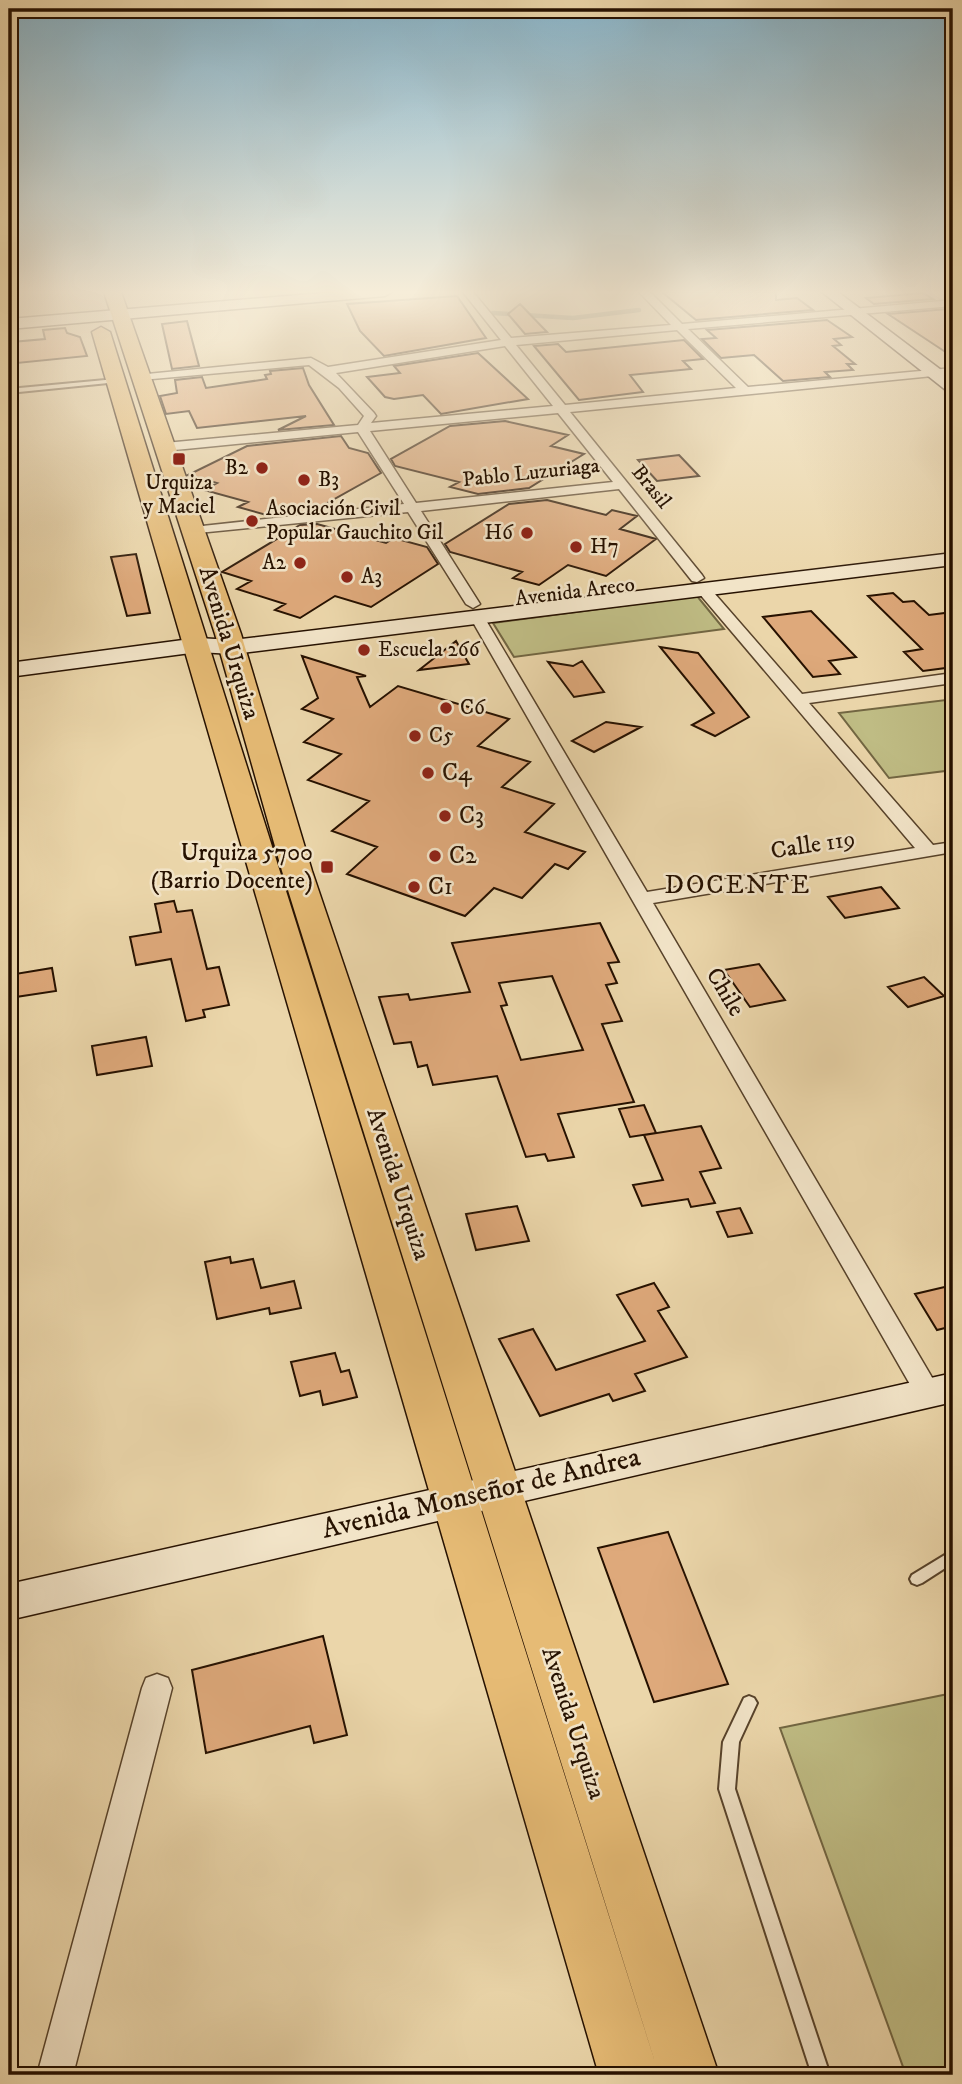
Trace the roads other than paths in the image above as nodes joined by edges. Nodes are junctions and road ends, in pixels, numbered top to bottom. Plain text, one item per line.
1 (28, 389) edge
2 (119, 389) edge
3 (145, 389) edge
4 (349, 389) edge
5 (547, 389) edge
6 (763, 389) edge
7 (9, 391) edge
8 (746, 391) joint
9 (563, 410) junction
10 (362, 428) junction
11 (165, 447) junction
12 (623, 485) junction
13 (412, 507) junction
14 (194, 531) junction
15 (953, 547) edge
16 (953, 559) edge
17 (700, 584) junction
18 (475, 611) junction
19 (220, 642) junction
20 (9, 670) edge
21 (953, 678) edge
22 (801, 699) junction
23 (953, 847) edge
24 (928, 851) junction
25 (639, 899) junction
26 (941, 1390) edge
27 (474, 1494) junction
28 (953, 1556) edge
29 (917, 1579) dead end
30 (9, 1602) edge
31 (157, 1688) dead end
32 (749, 1703) dead end
33 (55, 2075) edge
34 (629, 2075) edge
35 (689, 2075) edge
36 (821, 2075) edge

1 - 7 lane
2 - 19 main road, Avenida Urquiza
3 - 11 main road, Avenida Urquiza
4 - 10 street
5 - 9 street, Brasil
6 - 8 street
8 - 9 street
9 - 10 street
9 - 12 street, Brasil
10 - 11 street
10 - 13 street, Chile
11 - 14 main road, Avenida Urquiza
12 - 13 street, Pablo Luzuriaga
12 - 17 street, Brasil
13 - 14 street, Pablo Luzuriaga
13 - 18 street, Chile
14 - 19 main road, Avenida Urquiza
15 - 17 main road, Avenida Areco
16 - 17 main road, Avenida Areco
17 - 18 main road, Avenida Areco
17 - 22 street, Brasil
18 - 19 main road, Avenida Areco
18 - 25 street, Chile
19 - 20 main road, Avenida Areco
19 - 27 main road, Avenida Urquiza
21 - 22 street
22 - 24 street, Brasil
23 - 24 street, Calle 119
24 - 25 street, Calle 119
25 - 26 street, Chile
26 - 27 main road, Avenida Monseñor de Andrea
27 - 30 main road, Avenida Monseñor de Andrea
27 - 34 main road, Avenida Urquiza
27 - 35 main road, Avenida Urquiza
28 - 29 lane
31 - 33 street
32 - 36 lane

